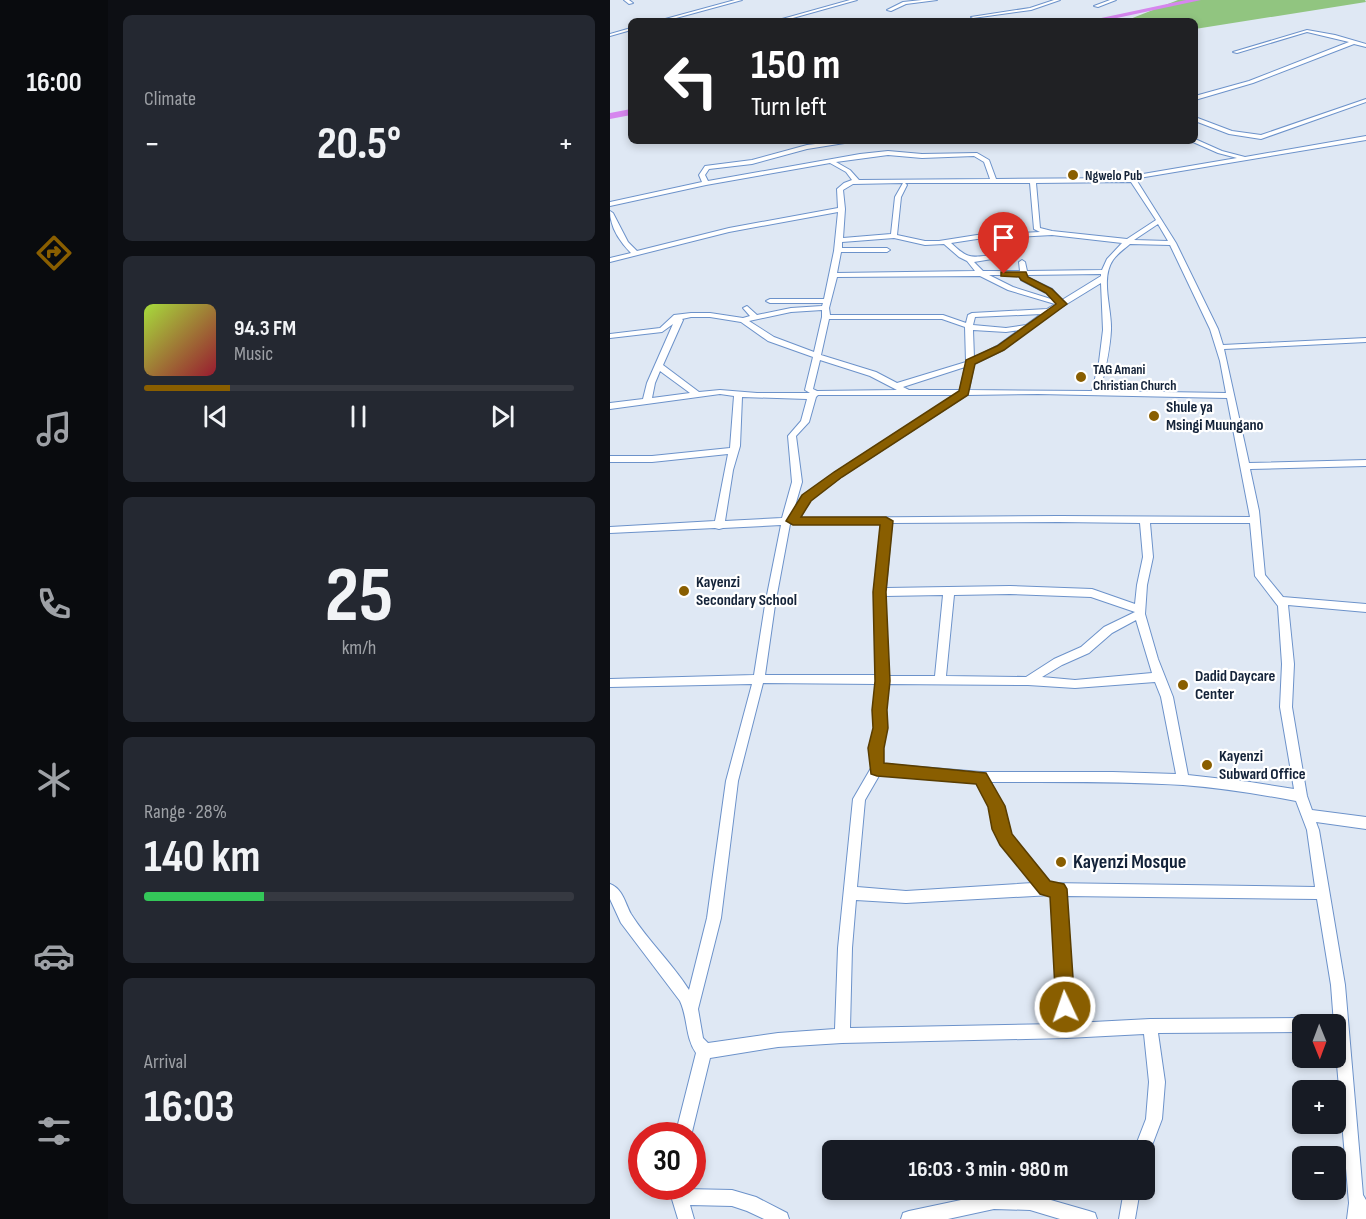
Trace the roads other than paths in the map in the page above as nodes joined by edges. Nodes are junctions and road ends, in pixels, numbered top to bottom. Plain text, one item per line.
1 (736, 0) edge
2 (855, 0) edge
3 (935, 0) edge
4 (1058, 0) edge
5 (1114, 0) edge
6 (1096, 6) dead end
7 (889, 10) dead end
8 (973, 17) dead end
9 (671, 18) edge
10 (788, 18) edge
11 (628, 30) edge
12 (610, 34) edge
13 (1354, 42) junction
14 (1366, 46) edge
15 (1235, 52) dead end
16 (1198, 97) edge
17 (1366, 100) edge
18 (1198, 120) edge
19 (1366, 138) edge
20 (1198, 142) edge
21 (830, 144) edge
22 (1246, 159) junction
23 (832, 162) junction
24 (1134, 180) junction
25 (857, 182) junction
26 (994, 182) junction
27 (1033, 182) junction
28 (706, 183) junction
29 (904, 185) dead end
30 (610, 204) edge
31 (842, 209) junction
32 (610, 213) edge
33 (1160, 220) junction
34 (1051, 232) junction
35 (892, 237) junction
36 (839, 240) junction
37 (946, 242) junction
38 (1131, 242) junction
39 (1173, 243) junction
40 (837, 250) junction
41 (635, 253) junction
42 (996, 257) dead end
43 (610, 260) edge
44 (970, 260) junction
45 (1022, 262) dead end
46 (985, 274) junction
47 (1023, 274) junction
48 (833, 275) junction
49 (1105, 275) junction
50 (770, 301) dead end
51 (1062, 304) junction
52 (747, 308) dead end
53 (826, 309) junction
54 (1049, 311) junction
55 (680, 317) junction
56 (755, 317) junction
57 (743, 320) junction
58 (1027, 326) junction
59 (969, 328) junction
60 (610, 336) edge
61 (1366, 340) edge
62 (1220, 347) junction
63 (817, 355) junction
64 (970, 363) junction
65 (659, 366) junction
66 (897, 386) junction
67 (907, 392) junction
68 (738, 393) junction
69 (964, 393) junction
70 (814, 394) junction
71 (1095, 394) junction
72 (697, 395) junction
73 (1230, 396) junction
74 (647, 401) junction
75 (610, 406) edge
76 (731, 451) junction
77 (610, 459) edge
78 (1366, 463) edge
79 (1244, 466) junction
80 (1145, 519) junction
81 (1254, 520) junction
82 (789, 521) junction
83 (886, 521) junction
84 (720, 526) junction
85 (610, 530) edge
86 (949, 590) junction
87 (880, 592) junction
88 (1282, 601) junction
89 (1366, 608) edge
90 (1141, 612) junction
91 (1160, 677) junction
92 (759, 679) junction
93 (882, 681) junction
94 (940, 681) junction
95 (1028, 681) junction
96 (610, 683) edge
97 (877, 769) junction
98 (981, 777) junction
99 (1183, 780) junction
100 (1301, 796) junction
101 (1309, 816) junction
102 (1366, 823) edge
103 (1052, 889) junction
104 (610, 890) edge
105 (850, 893) junction
106 (1322, 893) junction
107 (691, 1010) junction
108 (1338, 1014) edge
109 (1292, 1025) edge
110 (1150, 1026) junction
111 (1067, 1031) junction
112 (842, 1036) junction
113 (704, 1050) junction
114 (1344, 1068) edge
115 (686, 1122) edge
116 (1146, 1140) edge
117 (706, 1195) edge
118 (680, 1200) edge
119 (1130, 1200) edge
120 (1359, 1212) edge
121 (686, 1219) edge
122 (781, 1219) edge
123 (909, 1219) edge
124 (1088, 1219) edge
125 (1127, 1219) edge

1 - 9 street
2 - 10 street
3 - 7 street
4 - 8 street
5 - 6 street
11 - 12 street
13 - 14 street
13 - 15 street
13 - 16 street
17 - 18 street
19 - 22 street
20 - 22 street
21 - 28 street
22 - 24 street
23 - 25 street
23 - 26 street
23 - 28 street
24 - 27 street
24 - 33 street
25 - 26 street
25 - 31 street
26 - 27 street
27 - 34 street
28 - 30 street
29 - 35 street
31 - 36 street
31 - 41 street
32 - 41 street
33 - 38 street
33 - 39 street
34 - 37 street
34 - 38 street
35 - 36 street
35 - 37 street
35 - 40 street
36 - 40 street
37 - 44 street
38 - 39 street
38 - 49 street
39 - 62 street
40 - 48 street
41 - 43 street
42 - 44 street
44 - 46 street
45 - 47 street
46 - 47 street
46 - 48 street
46 - 51 street
47 - 49 street
47 - 51 street
48 - 53 street
49 - 51 street
49 - 71 street
50 - 53 street
51 - 54 street
52 - 56 street
53 - 56 street
53 - 59 street
53 - 63 street
54 - 58 street
54 - 59 street
55 - 57 street
55 - 60 street
55 - 65 street
56 - 57 street
57 - 63 street
58 - 59 street
58 - 64 street
59 - 64 street
61 - 62 street
62 - 73 street
63 - 66 street
63 - 70 street
64 - 66 street
64 - 69 street
65 - 72 street
65 - 74 street
66 - 67 street
67 - 69 street
67 - 70 street
68 - 70 street
68 - 72 street
68 - 76 street
69 - 71 street
69 - 82 street
70 - 82 street
71 - 73 street
72 - 74 street
73 - 79 street
74 - 75 street
76 - 77 street
76 - 84 street
78 - 79 street
79 - 81 street
80 - 81 street
80 - 83 street
80 - 90 street
81 - 88 street
82 - 83 street
82 - 84 street
82 - 92 street
83 - 87 street
84 - 85 street
86 - 87 street
86 - 90 street
86 - 94 street
87 - 93 street
88 - 89 street
88 - 100 street
90 - 91 street
90 - 95 street
91 - 95 street
91 - 99 street
92 - 93 street
92 - 96 street
92 - 107 street
93 - 94 street
93 - 97 street
94 - 95 street
97 - 98 street
97 - 105 street
98 - 99 street
98 - 103 street
99 - 100 street
100 - 101 street
101 - 102 street
101 - 106 street
103 - 105 street
103 - 106 street
103 - 111 street
104 - 107 street
105 - 112 street
106 - 108 street
107 - 113 street
109 - 110 street
110 - 111 street
110 - 116 street
111 - 112 street
112 - 113 street
113 - 115 street
114 - 120 street
117 - 122 street
118 - 121 street
119 - 125 street
123 - 124 street

